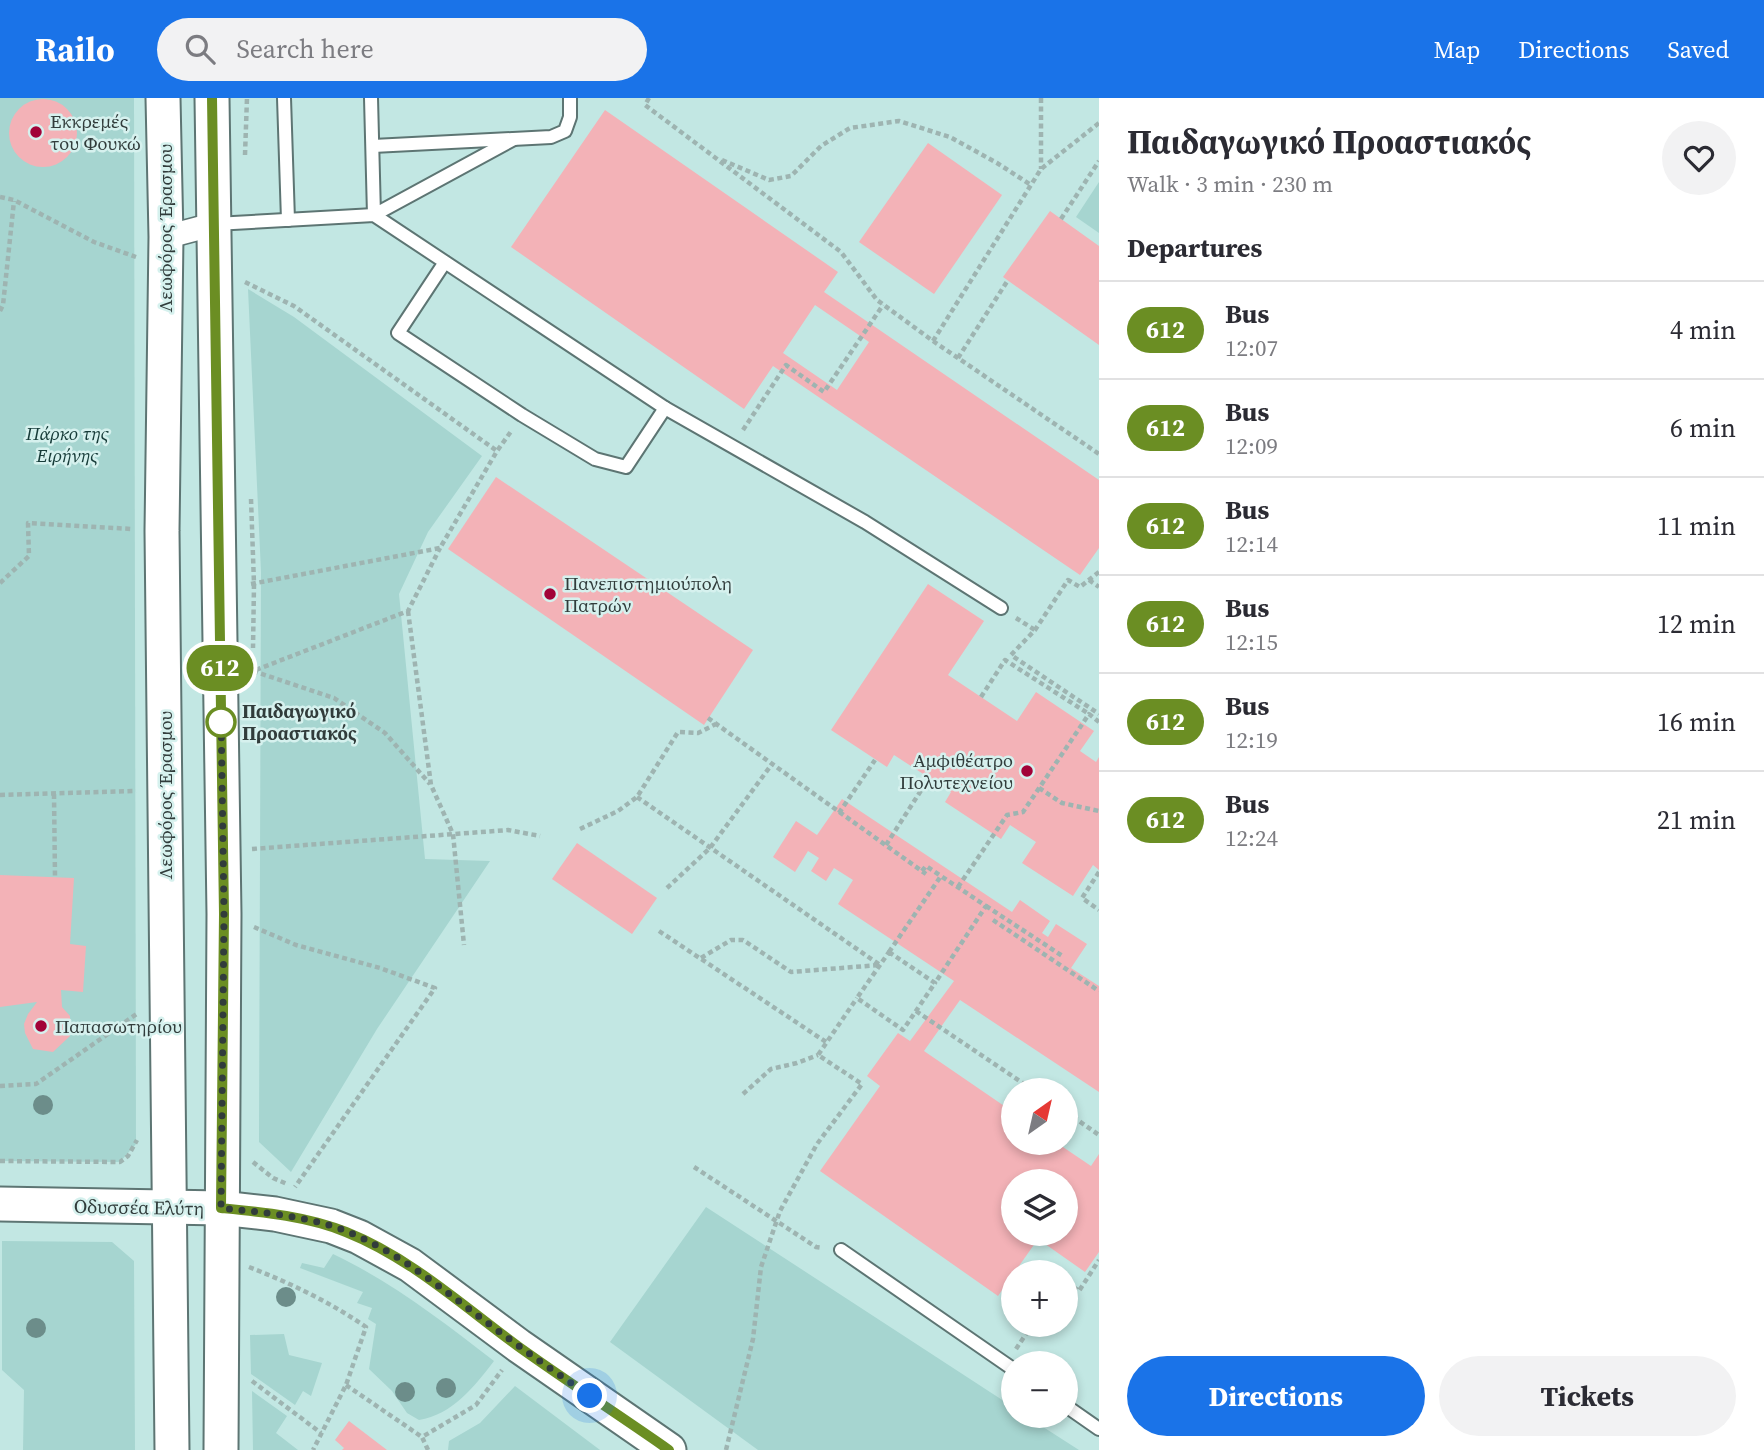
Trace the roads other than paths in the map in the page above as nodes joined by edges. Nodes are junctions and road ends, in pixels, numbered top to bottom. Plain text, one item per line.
1 (163, 98) edge
2 (212, 98) edge
3 (284, 98) edge
4 (371, 98) edge
5 (570, 98) edge
6 (514, 139) junction
7 (373, 146) junction
8 (374, 215) junction
9 (288, 220) junction
10 (215, 224) junction
11 (166, 237) junction
12 (446, 262) junction
13 (665, 408) junction
14 (1001, 608) dead end
15 (0, 1204) edge
16 (171, 1208) junction
17 (221, 1208) junction
18 (841, 1250) road end
19 (1001, 1361) edge
20 (1078, 1414) edge
21 (1099, 1429) edge
22 (172, 1450) edge
23 (220, 1450) edge
24 (669, 1450) edge

1 - 11 street, Λεωφόρος Έρασμου
2 - 10 street
3 - 9 lane
4 - 7 lane
5 - 6 lane
6 - 7 lane
6 - 8 lane
7 - 8 lane
8 - 9 lane
8 - 12 lane
9 - 10 lane
10 - 11 street
10 - 17 street
11 - 16 street, Λεωφόρος Έρασμου
12 - 13 lane
12 - 13 lane
13 - 14 lane
15 - 16 street, Οδυσσέα Ελύτη
16 - 17 street, Οδυσσέα Ελύτη
16 - 22 street, Λεωφόρος Έρασμου
17 - 23 street
17 - 24 street, Οδυσσέα Ελύτη
18 - 19 lane
20 - 21 lane

